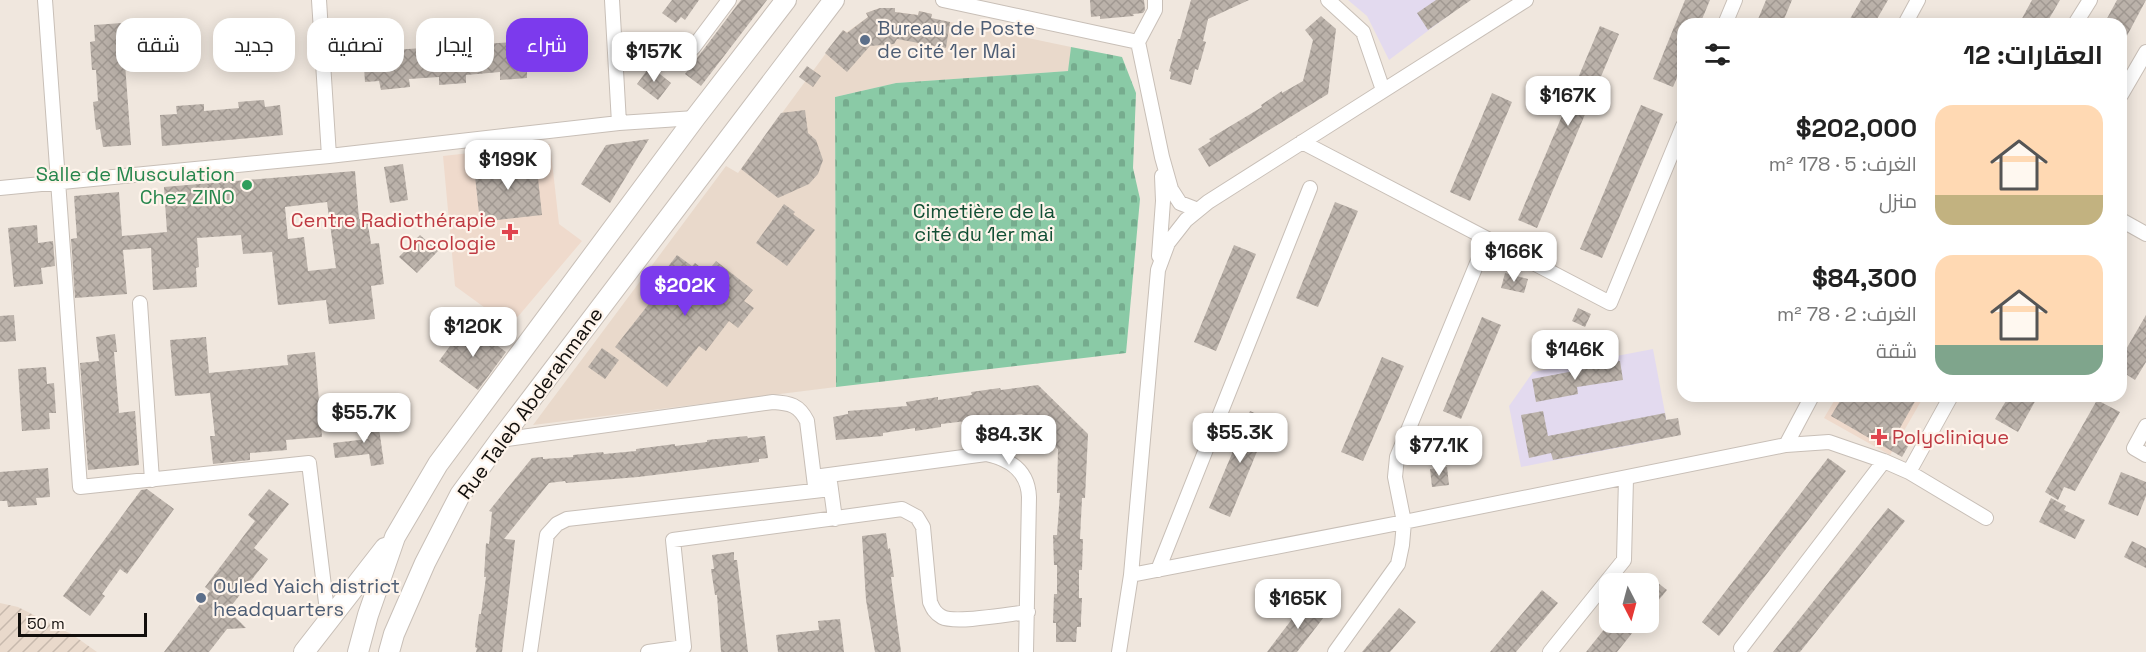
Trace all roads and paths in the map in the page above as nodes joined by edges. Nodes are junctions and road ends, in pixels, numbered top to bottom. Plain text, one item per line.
1 (45, 0) edge
2 (319, 0) edge
3 (612, 0) edge
4 (729, 0) edge
5 (786, 0) edge
6 (834, 0) edge
7 (943, 0) edge
8 (1155, 0) edge
9 (1328, 0) edge
10 (1526, 0) edge
11 (1735, 0) edge
12 (1918, 0) edge
13 (2090, 0) edge
14 (1728, 18) edge
15 (1908, 18) edge
16 (2079, 18) edge
17 (1138, 42) junction
18 (2146, 52) edge
19 (616, 64) junction
20 (2127, 85) edge
21 (1383, 90) junction
22 (695, 118) junction
23 (619, 123) junction
24 (1677, 141) edge
25 (1302, 142) junction
26 (329, 156) junction
27 (1162, 157) junction
28 (57, 183) junction
29 (0, 188) edge
30 (1310, 188) dead end
31 (1198, 210) junction
32 (2127, 223) edge
33 (2146, 234) edge
34 (1487, 239) junction
35 (1158, 270) junction
36 (140, 303) dead end
37 (1809, 402) edge
38 (1948, 402) edge
39 (2146, 426) edge
40 (500, 440) junction
41 (1786, 445) junction
42 (2146, 455) edge
43 (1884, 461) junction
44 (1909, 472) junction
45 (830, 474) junction
46 (1626, 478) junction
47 (152, 480) junction
48 (814, 484) junction
49 (831, 489) junction
50 (1986, 518) dead end
51 (835, 519) junction
52 (1404, 522) junction
53 (395, 537) junction
54 (1158, 570) junction
55 (1131, 575) junction
56 (1028, 612) junction
57 (328, 619) junction
58 (1741, 648) dead end
59 (304, 652) edge
60 (358, 652) edge
61 (389, 652) edge
62 (530, 652) edge
63 (648, 652) edge
64 (1026, 652) edge
65 (1119, 652) edge
66 (1335, 652) edge
67 (1550, 652) edge

1 - 28 street
2 - 26 street
3 - 19 street
4 - 19 street
5 - 22 main road, Rue Taleb Abderahmane
6 - 40 main road, Rue Taleb Abderahmane
7 - 17 street
8 - 17 street
9 - 21 street
10 - 21 street
11 - 14 street
12 - 15 street
13 - 16 street
17 - 27 street
18 - 20 street
19 - 23 street
21 - 25 street
22 - 23 street
22 - 53 main road, Rue Taleb Abderahmane
23 - 26 street
24 - 34 street
25 - 31 street
25 - 34 street
26 - 28 street
27 - 31 street
27 - 35 street
28 - 29 street
28 - 47 street
30 - 54 street
31 - 35 street
32 - 33 street
34 - 52 street
35 - 55 street
36 - 47 street
37 - 41 street
38 - 44 street
39 - 42 street
40 - 48 street
40 - 61 main road, Rue Taleb Abderahmane
41 - 43 street
41 - 46 street
43 - 44 street
43 - 58 street
44 - 50 street
45 - 48 street
45 - 49 street
45 - 56 street
46 - 52 street
46 - 67 street
47 - 57 street
48 - 49 street
48 - 62 street
49 - 51 street
51 - 56 street
51 - 63 street
52 - 54 street
52 - 66 street
53 - 57 main road
53 - 60 main road, Rue Taleb Abderahmane
54 - 55 street
55 - 65 street
56 - 64 street
57 - 59 main road

